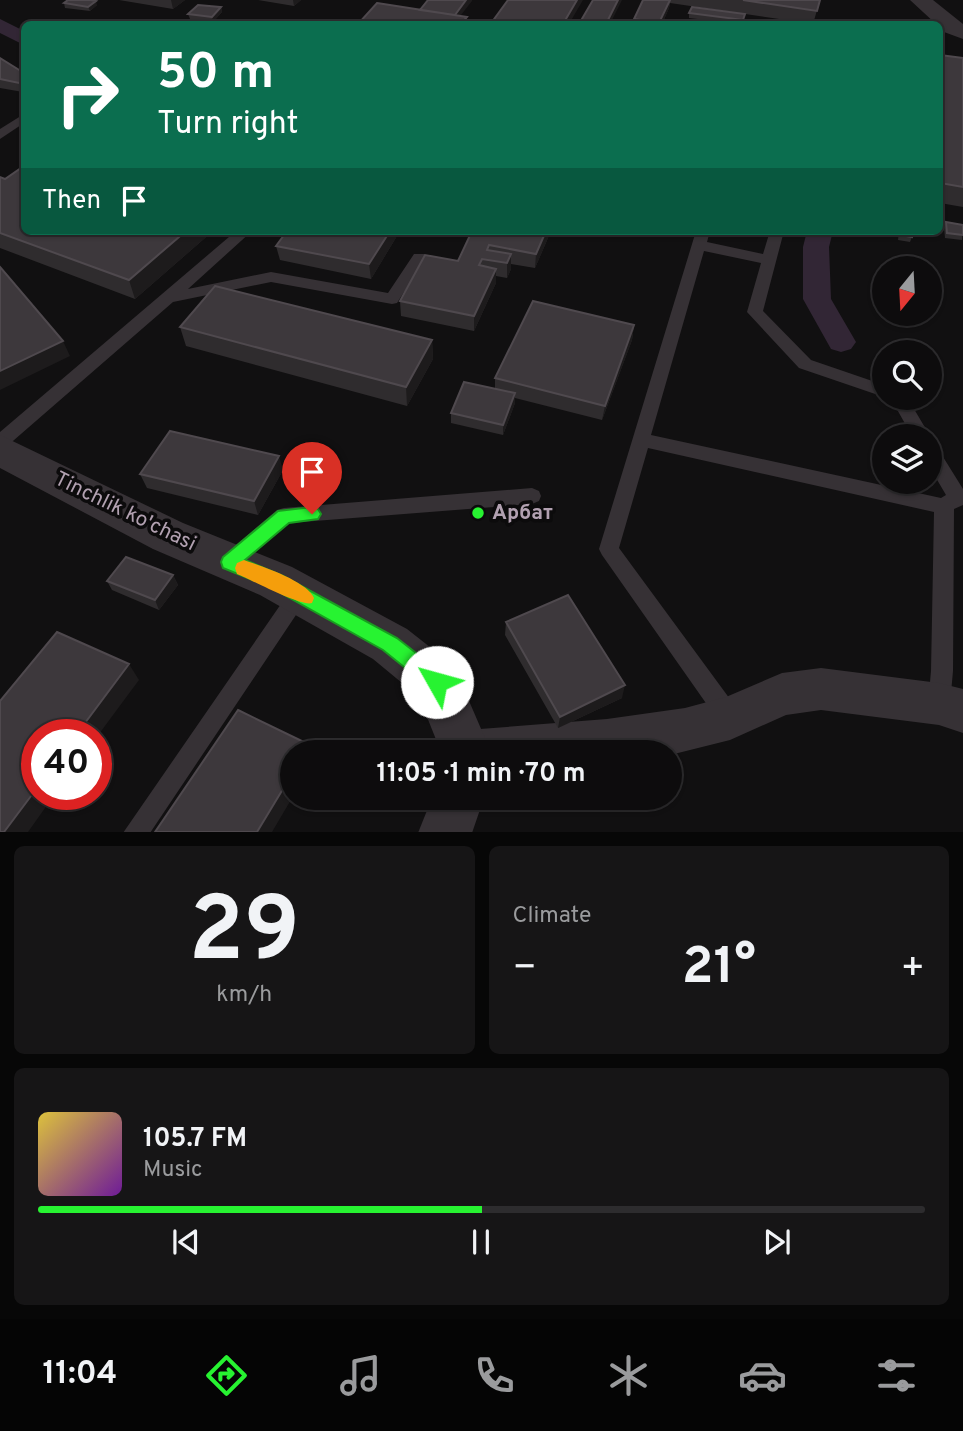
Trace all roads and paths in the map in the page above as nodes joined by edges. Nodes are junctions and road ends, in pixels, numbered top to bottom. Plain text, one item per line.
1 (919, 0) edge
2 (963, 32) edge
3 (21, 120) edge
4 (0, 135) edge
5 (240, 235) edge
6 (776, 235) edge
7 (701, 238) edge
8 (419, 257) dead end
9 (769, 260) junction
10 (167, 298) junction
11 (872, 387) edge
12 (641, 440) junction
13 (0, 442) edge
14 (0, 450) edge
15 (942, 474) edge
16 (532, 496) dead end
17 (955, 500) edge
18 (230, 562) junction
19 (299, 594) junction
20 (951, 707) edge
21 (730, 718) junction
22 (461, 740) edge
23 (620, 740) edge
24 (453, 810) edge
25 (135, 832) edge
26 (445, 832) edge

1 - 2 street
3 - 4 lane
5 - 10 lane
6 - 9 lane
7 - 9 lane
7 - 12 lane
8 - 10 lane
9 - 11 lane
10 - 13 lane
12 - 17 lane
12 - 21 lane
14 - 18 street, Tinchlik ko'chasi
15 - 17 lane
16 - 18 lane
17 - 20 lane
18 - 19 street, Tinchlik ko'chasi
19 - 22 street, Tinchlik ko'chasi
19 - 25 lane
20 - 21 street
21 - 23 street
24 - 26 street

